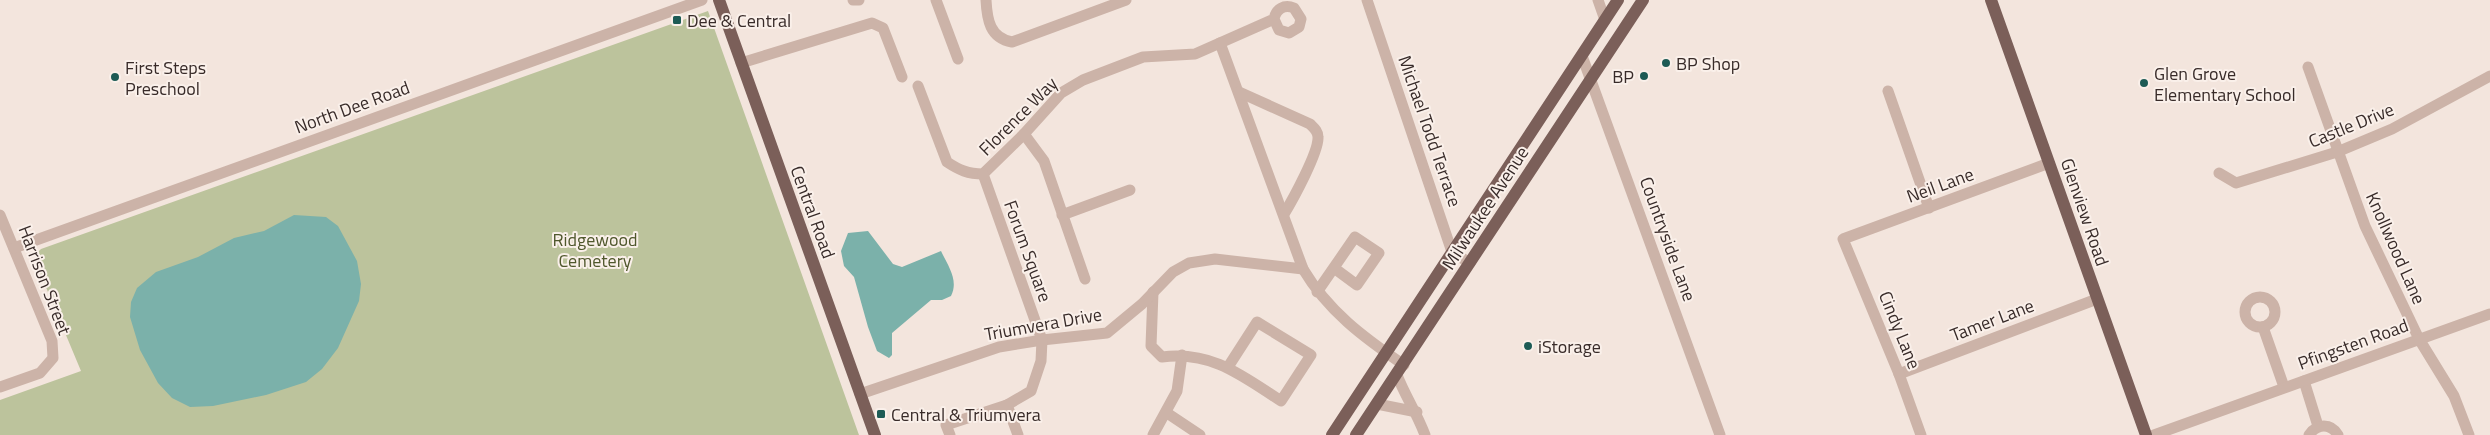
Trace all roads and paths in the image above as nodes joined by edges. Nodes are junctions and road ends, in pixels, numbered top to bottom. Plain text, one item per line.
1 (702, 0) edge
2 (719, 0) edge
3 (853, 0) edge
4 (859, 0) edge
5 (936, 0) edge
6 (986, 0) edge
7 (1126, 0) edge
8 (1367, 0) edge
9 (1598, 0) edge
10 (1618, 0) edge
11 (1643, 0) edge
12 (1991, 0) edge
13 (1274, 19) dead end
14 (1606, 20) junction
15 (1220, 43) junction
16 (1582, 56) junction
17 (958, 59) dead end
18 (742, 63) junction
19 (2308, 67) dead end
20 (2490, 76) edge
21 (902, 78) dead end
22 (1591, 79) junction
23 (918, 86) dead end
24 (1888, 91) dead end
25 (1239, 92) junction
26 (1024, 134) junction
27 (2337, 152) junction
28 (2049, 163) junction
29 (2219, 173) dead end
30 (983, 174) junction
31 (1130, 190) dead end
32 (1929, 208) junction
33 (1284, 214) junction
34 (0, 215) edge
35 (1062, 215) junction
36 (1843, 239) joint
37 (14, 248) junction
38 (1452, 252) junction
39 (1470, 264) junction
40 (1303, 268) junction
41 (1334, 268) dead end
42 (1085, 279) dead end
43 (1153, 292) junction
44 (1317, 292) junction
45 (2097, 299) junction
46 (2490, 314) edge
47 (2263, 327) dead end
48 (2419, 339) junction
49 (1042, 340) junction
50 (1386, 352) junction
51 (1182, 355) junction
52 (1228, 367) junction
53 (1400, 370) junction
54 (1899, 374) junction
55 (2304, 381) junction
56 (0, 387) edge
57 (2284, 387) junction
58 (860, 394) junction
59 (1377, 404) junction
60 (1007, 405) junction
61 (1417, 412) junction
62 (1167, 413) junction
63 (2318, 426) junction
64 (875, 435) edge
65 (950, 435) edge
66 (1018, 435) edge
67 (1153, 435) edge
68 (1200, 435) edge
69 (1332, 435) edge
70 (1356, 435) edge
71 (1425, 435) edge
72 (1720, 435) edge
73 (1921, 435) edge
74 (2146, 435) edge
75 (2154, 435) edge
76 (2309, 435) edge
77 (2338, 435) edge
78 (2469, 435) edge

1 - 37 street, North Dee Road
2 - 18 main road, Central Road
3 - 4 street
5 - 17 street
6 - 7 street
8 - 38 street, Michael Todd Terrace
9 - 14 street
10 - 14 main road, Milwaukee Avenue
11 - 22 main road, Milwaukee Avenue
12 - 28 main road, Glenview Road
13 - 15 street
14 - 16 main road, Milwaukee Avenue
15 - 25 street
15 - 26 street, Florence Way
16 - 22 street, Countryside Lane
16 - 38 main road, Milwaukee Avenue
18 - 21 street
18 - 58 main road, Central Road
19 - 27 street, Knollwood Lane
20 - 27 street, Castle Drive
22 - 39 main road, Milwaukee Avenue
22 - 72 street, Countryside Lane
23 - 30 street, Florence Way
24 - 32 street
25 - 33 street
25 - 33 street
26 - 30 street, Florence Way
26 - 35 street
27 - 29 street, Castle Drive
27 - 48 street, Knollwood Lane
28 - 32 street, Neil Lane
28 - 45 main road, Glenview Road
30 - 49 street, Forum Square
31 - 35 street
32 - 36 street, Neil Lane
33 - 40 street
34 - 37 street, Harrison Street
35 - 42 street
36 - 54 street, Cindy Lane
37 - 56 street, Harrison Street
38 - 39 street
38 - 50 main road, Milwaukee Avenue
39 - 53 main road, Milwaukee Avenue
40 - 43 street, Triumvera Drive
40 - 44 street
41 - 44 street
43 - 49 street, Triumvera Drive
43 - 51 street
44 - 50 street
45 - 54 street, Tamer Lane
45 - 74 main road, Glenview Road
46 - 48 street, Pfingsten Road
47 - 57 street, Pfingsten Road
48 - 55 street, Pfingsten Road
48 - 78 street, Knollwood Lane
49 - 58 street, Triumvera Drive
49 - 60 street
50 - 53 street
50 - 69 main road, Milwaukee Avenue
51 - 52 street
51 - 62 street
52 - 52 street
53 - 59 main road, Milwaukee Avenue
53 - 61 street
54 - 73 street, Cindy Lane
55 - 57 street, Pfingsten Road
55 - 63 street
57 - 75 street, Pfingsten Road
58 - 64 main road, Central Road
59 - 61 street
59 - 70 main road, Milwaukee Avenue
60 - 65 street
60 - 66 street
61 - 71 street
62 - 67 street
62 - 68 street
63 - 76 street
63 - 77 street

